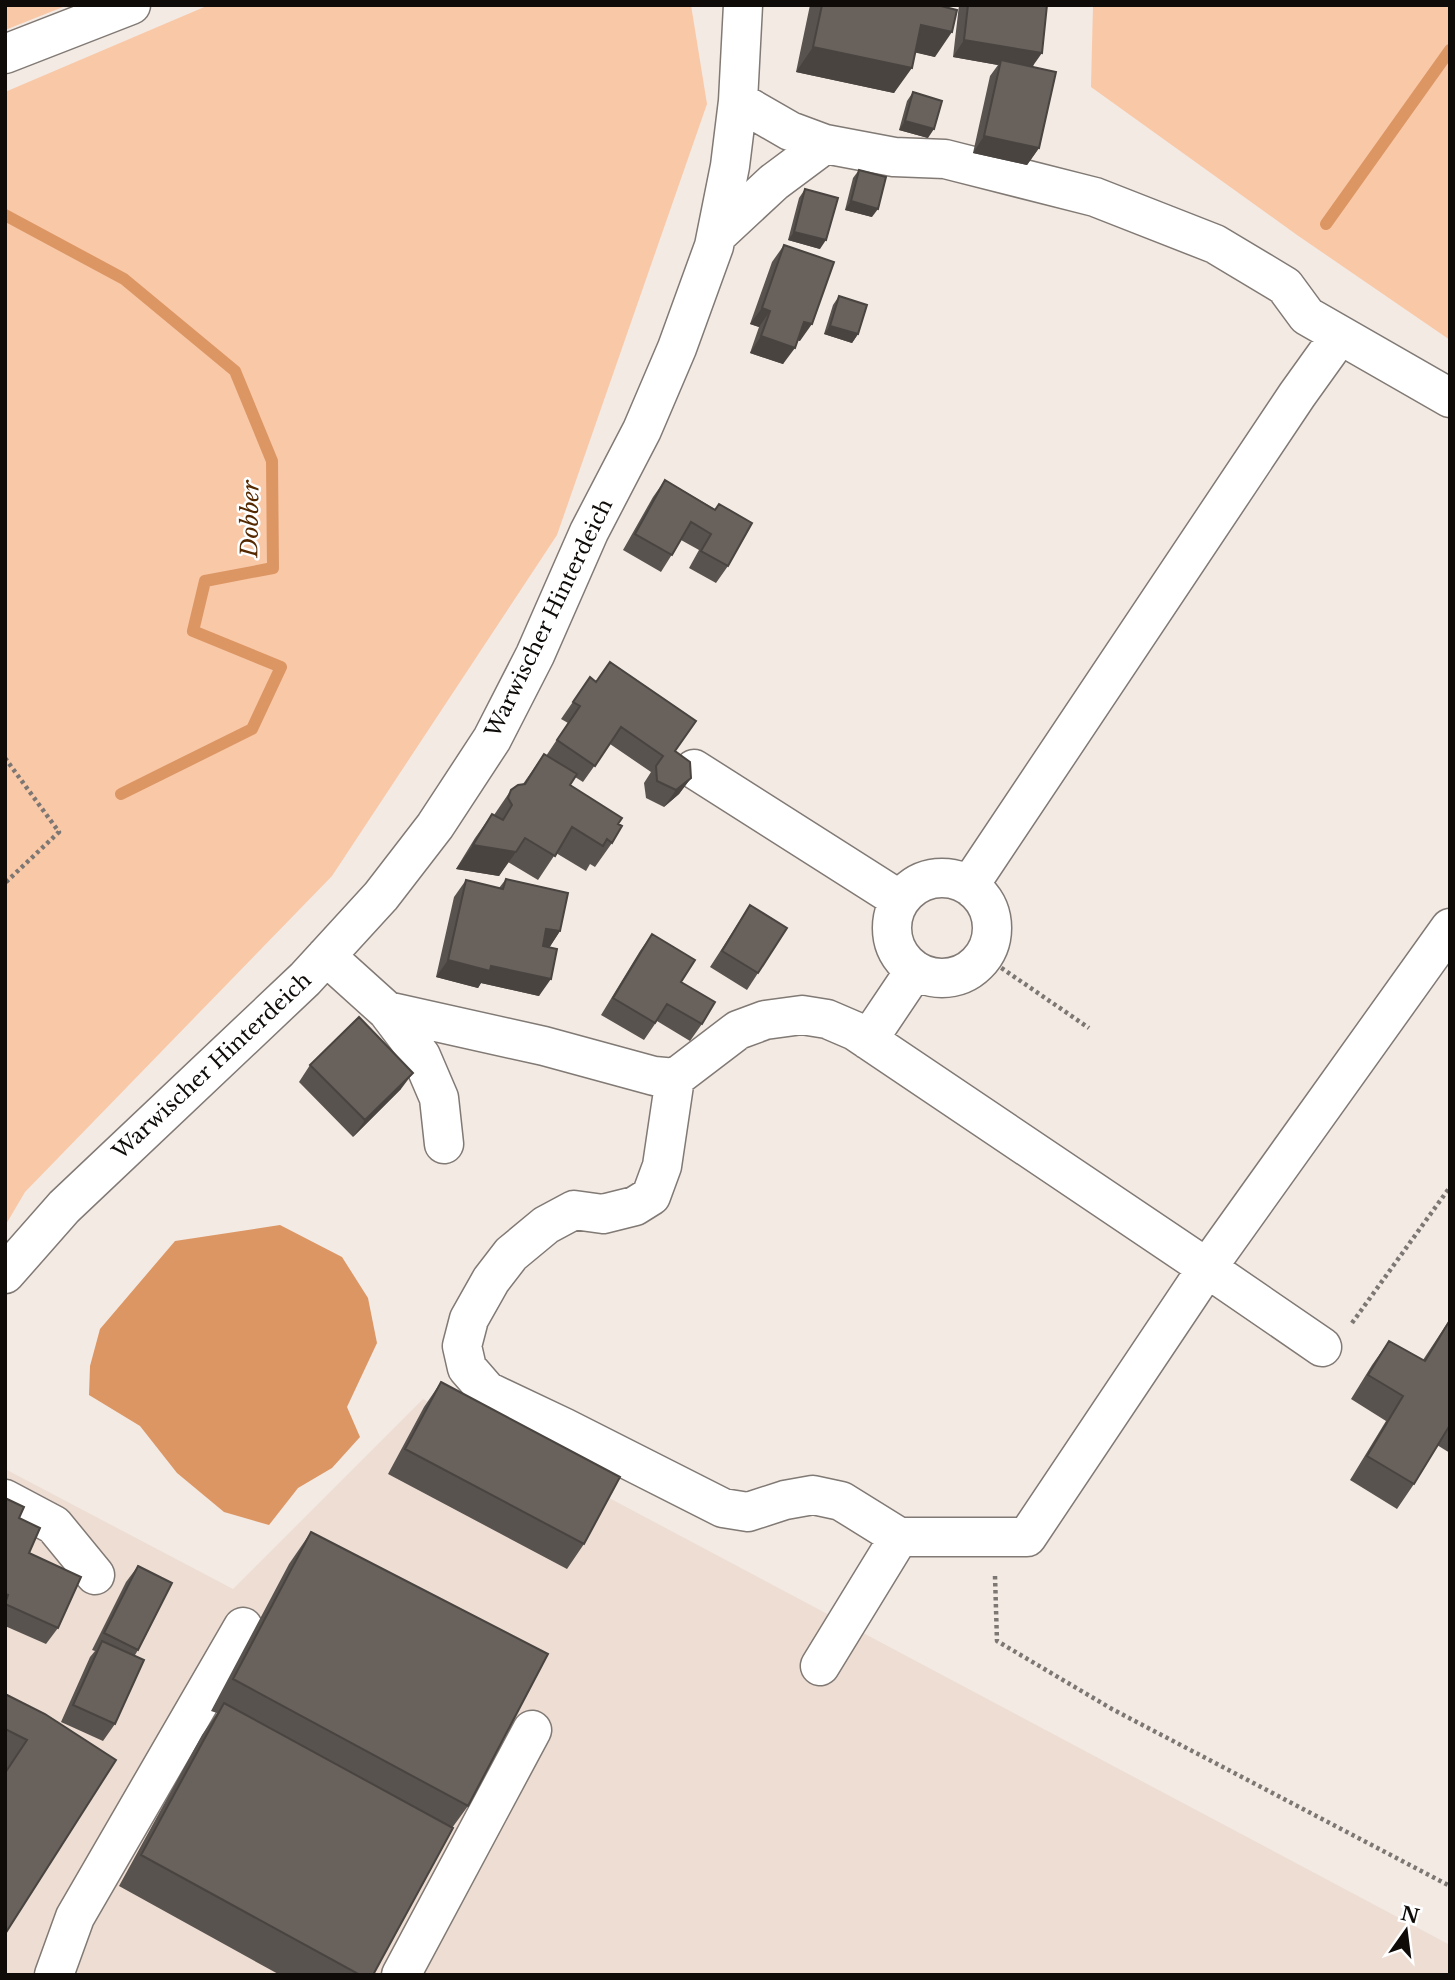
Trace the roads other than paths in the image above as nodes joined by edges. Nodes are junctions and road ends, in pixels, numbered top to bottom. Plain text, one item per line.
1 (131, 5) edge
2 (743, 5) edge
3 (5, 54) edge
4 (738, 102) junction
5 (825, 144) junction
6 (717, 235) junction
7 (1340, 335) junction
8 (1450, 398) edge
9 (694, 769) dead end
10 (969, 886) junction
11 (900, 900) junction
12 (1450, 928) edge
13 (326, 956) junction
14 (915, 970) junction
15 (387, 1011) junction
16 (868, 1040) junction
17 (675, 1078) junction
18 (444, 1144) dead end
19 (1207, 1268) junction
20 (5, 1274) edge
21 (1322, 1347) road end
22 (5, 1499) edge
23 (899, 1536) junction
24 (95, 1575) dead end
25 (243, 1627) dead end
26 (820, 1666) dead end
27 (532, 1730) dead end
28 (54, 1975) edge
29 (401, 1975) edge

1 - 3 street
2 - 4 street, Warwischer Hinterdeich
4 - 5 street
4 - 6 street, Warwischer Hinterdeich
5 - 6 street
5 - 7 street
6 - 13 street, Warwischer Hinterdeich
7 - 8 street
7 - 10 street
9 - 11 street
10 - 11 street
10 - 14 street
11 - 14 street
12 - 19 street
13 - 15 street
13 - 20 street, Warwischer Hinterdeich
14 - 16 street
15 - 17 street
15 - 18 street
16 - 17 street
16 - 19 street
17 - 23 street
19 - 21 street
19 - 23 street
22 - 24 street
23 - 26 street
25 - 28 street
27 - 29 street

